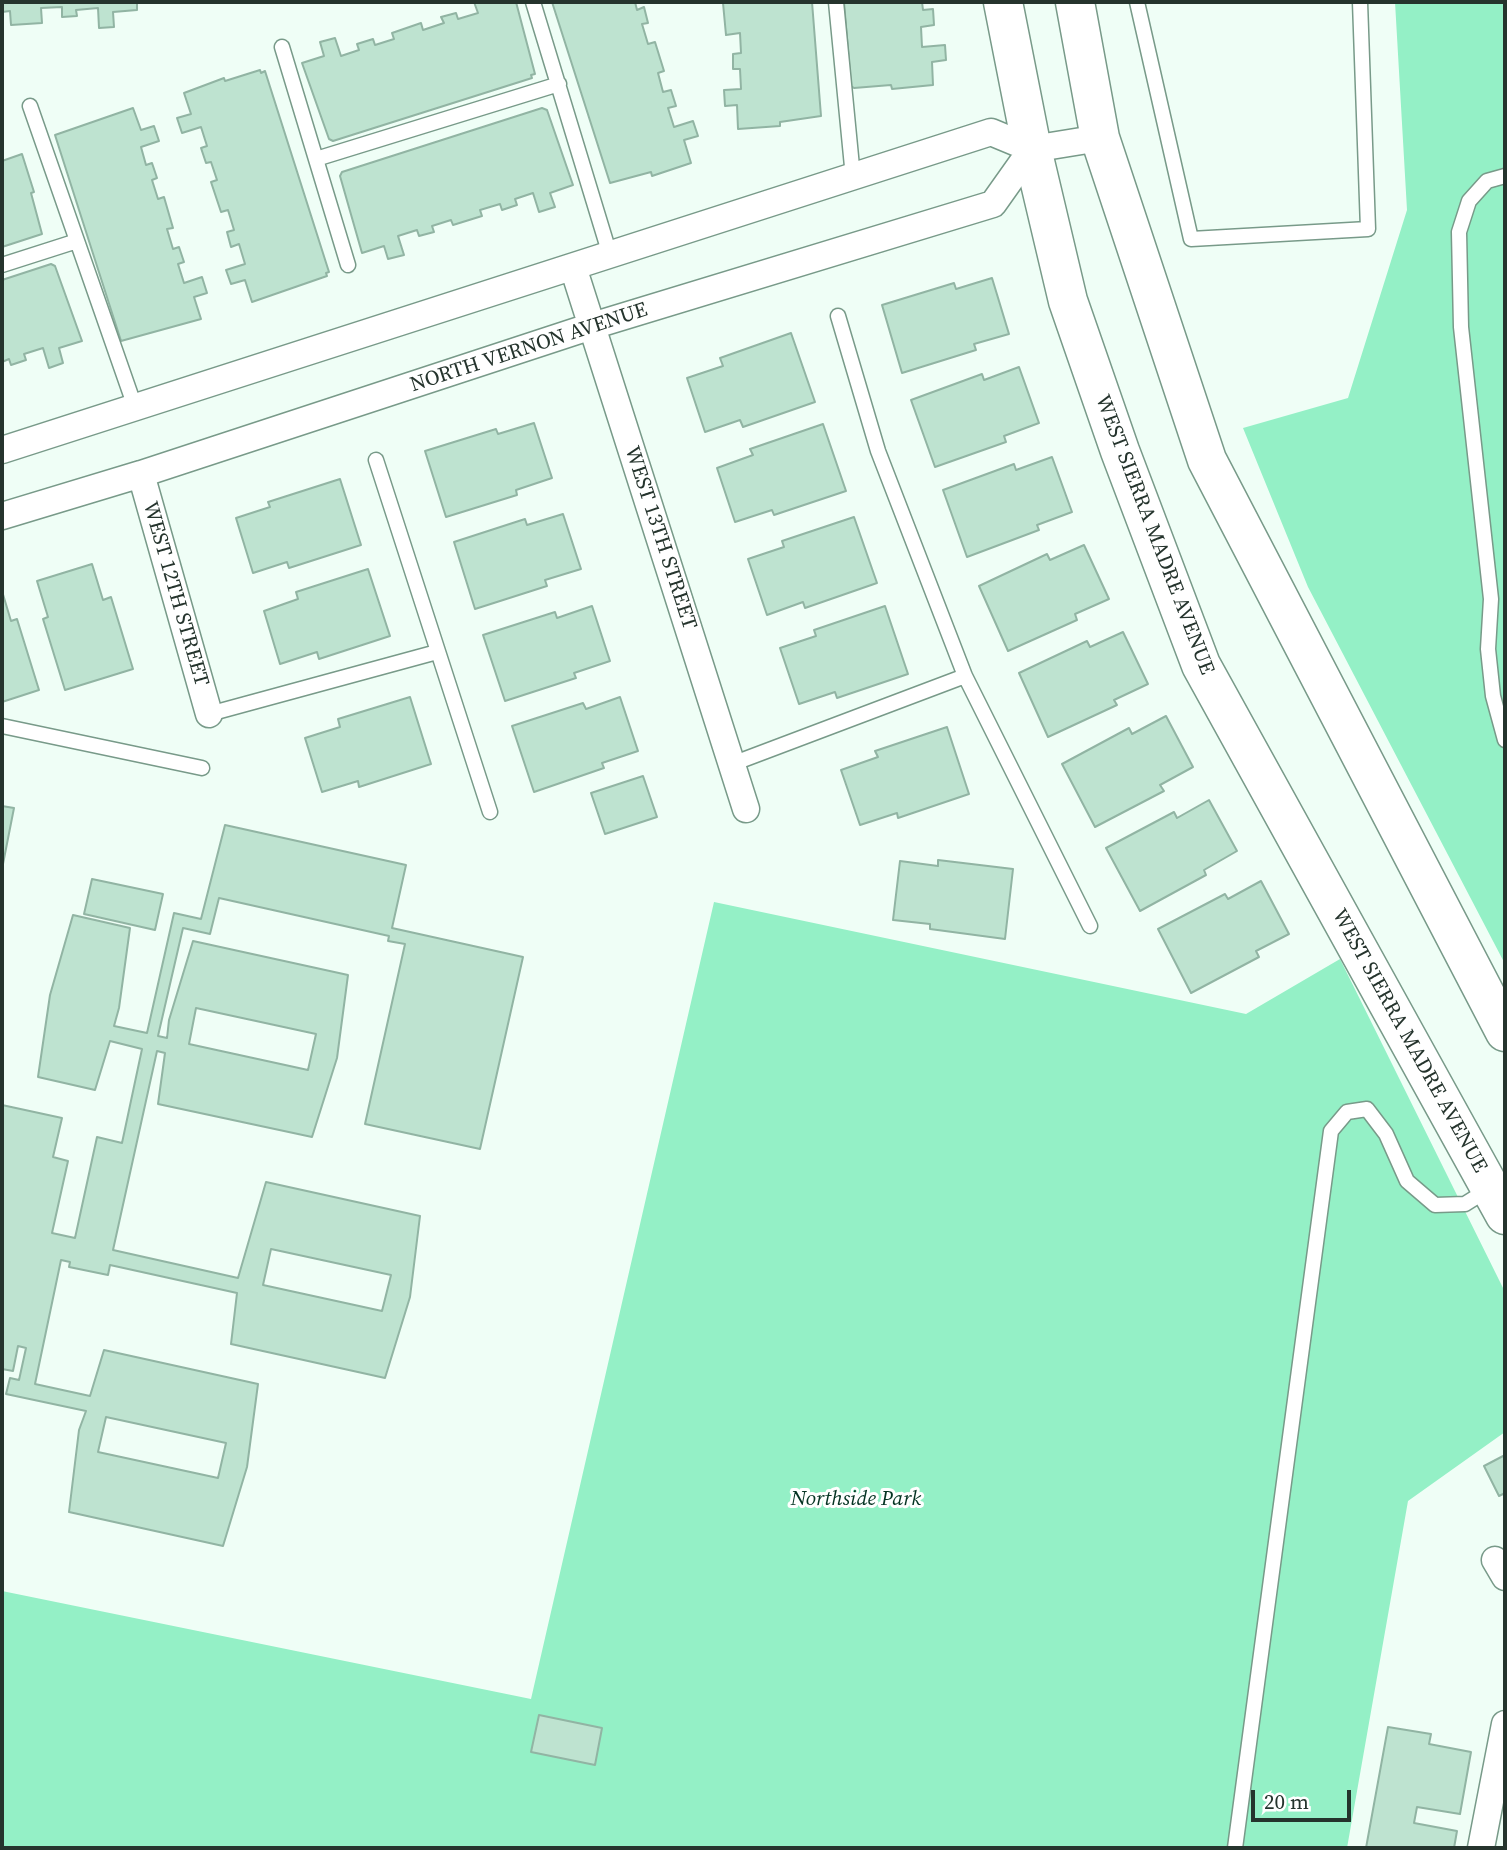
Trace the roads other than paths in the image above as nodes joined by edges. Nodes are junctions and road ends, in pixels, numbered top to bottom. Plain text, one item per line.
1 (533, 2) edge
2 (836, 2) edge
3 (1003, 2) edge
4 (1075, 2) edge
5 (1137, 2) edge
6 (1360, 2) edge
7 (282, 47) dead end
8 (559, 84) junction
9 (30, 106) dead end
10 (1100, 138) junction
11 (1032, 149) junction
12 (316, 159) junction
13 (1505, 176) edge
14 (853, 177) junction
15 (77, 241) junction
16 (610, 256) junction
17 (2, 264) edge
18 (348, 265) dead end
19 (573, 267) junction
20 (838, 316) dead end
21 (592, 326) junction
22 (135, 407) junction
23 (2, 450) edge
24 (376, 460) dead end
25 (141, 474) junction
26 (2, 516) edge
27 (437, 652) junction
28 (965, 676) junction
29 (209, 714) joint
30 (2, 726) edge
31 (1505, 740) edge
32 (732, 764) junction
33 (202, 768) dead end
34 (746, 809) dead end
35 (490, 812) dead end
36 (1090, 926) dead end
37 (1505, 1032) edge
38 (1500, 1195) edge
39 (1505, 1724) edge
40 (1235, 1848) edge
41 (1481, 1848) edge

1 - 8 lane
2 - 14 lane
3 - 11 street, WEST SIERRA MADRE AVENUE
4 - 10 street
5 - 6 lane
7 - 12 lane
8 - 12 lane
8 - 16 lane
9 - 15 lane
10 - 11 street
10 - 37 street
11 - 14 street
11 - 21 street, NORTH VERNON AVENUE
11 - 38 street, WEST SIERRA MADRE AVENUE
12 - 18 lane
13 - 31 lane
14 - 16 street
15 - 17 lane
15 - 22 lane
16 - 19 street
19 - 21 street, WEST 13TH STREET
19 - 22 street
20 - 28 lane
21 - 25 street, NORTH VERNON AVENUE
21 - 32 street, WEST 13TH STREET
22 - 23 street
24 - 27 lane
25 - 26 street, NORTH VERNON AVENUE
25 - 29 street, WEST 12TH STREET
27 - 29 lane
27 - 35 lane
28 - 32 lane
28 - 36 lane
30 - 33 lane
32 - 34 street, WEST 13TH STREET
38 - 40 lane
39 - 41 street

